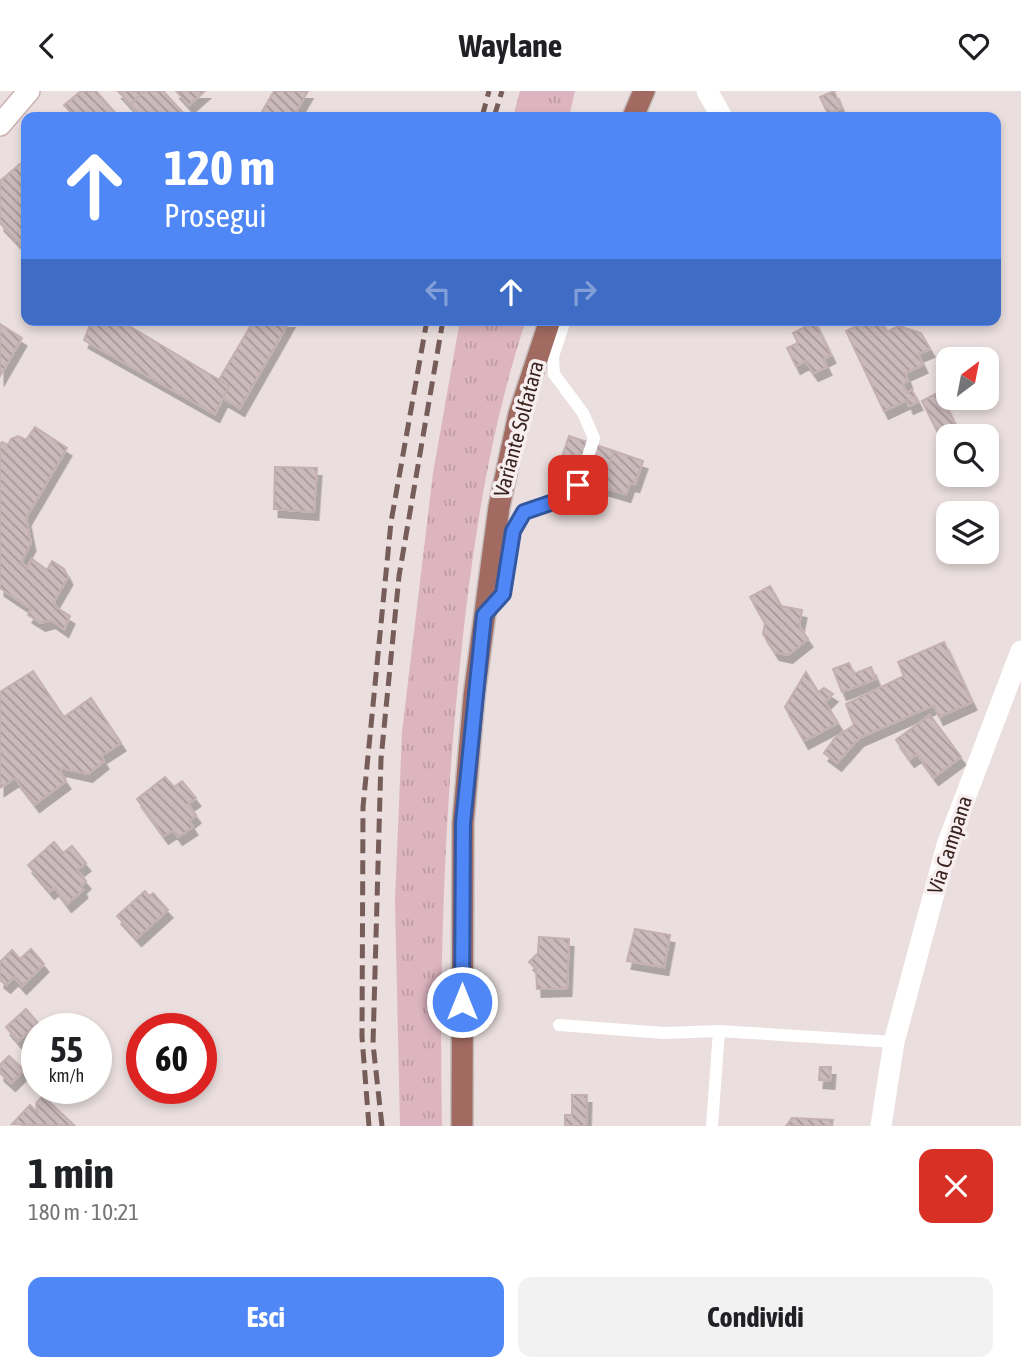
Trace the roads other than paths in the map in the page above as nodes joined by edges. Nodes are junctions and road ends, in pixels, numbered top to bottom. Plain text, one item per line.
1 (29, 91) edge
2 (644, 91) edge
3 (707, 91) edge
4 (635, 112) edge
5 (720, 112) edge
6 (0, 125) edge
7 (548, 326) edge
8 (563, 326) edge
9 (484, 615) junction
10 (1021, 652) edge
11 (559, 1025) dead end
12 (719, 1031) junction
13 (894, 1042) junction
14 (462, 1126) edge
15 (712, 1126) edge
16 (881, 1126) edge

1 - 6 street
2 - 4 main road
3 - 5 street
7 - 9 main road, Variante Solfatara
8 - 9 lane
9 - 14 main road, Variante Solfatara
10 - 13 street, Via Campana
11 - 12 lane
12 - 13 lane
12 - 15 lane
13 - 16 street, Via Campana

